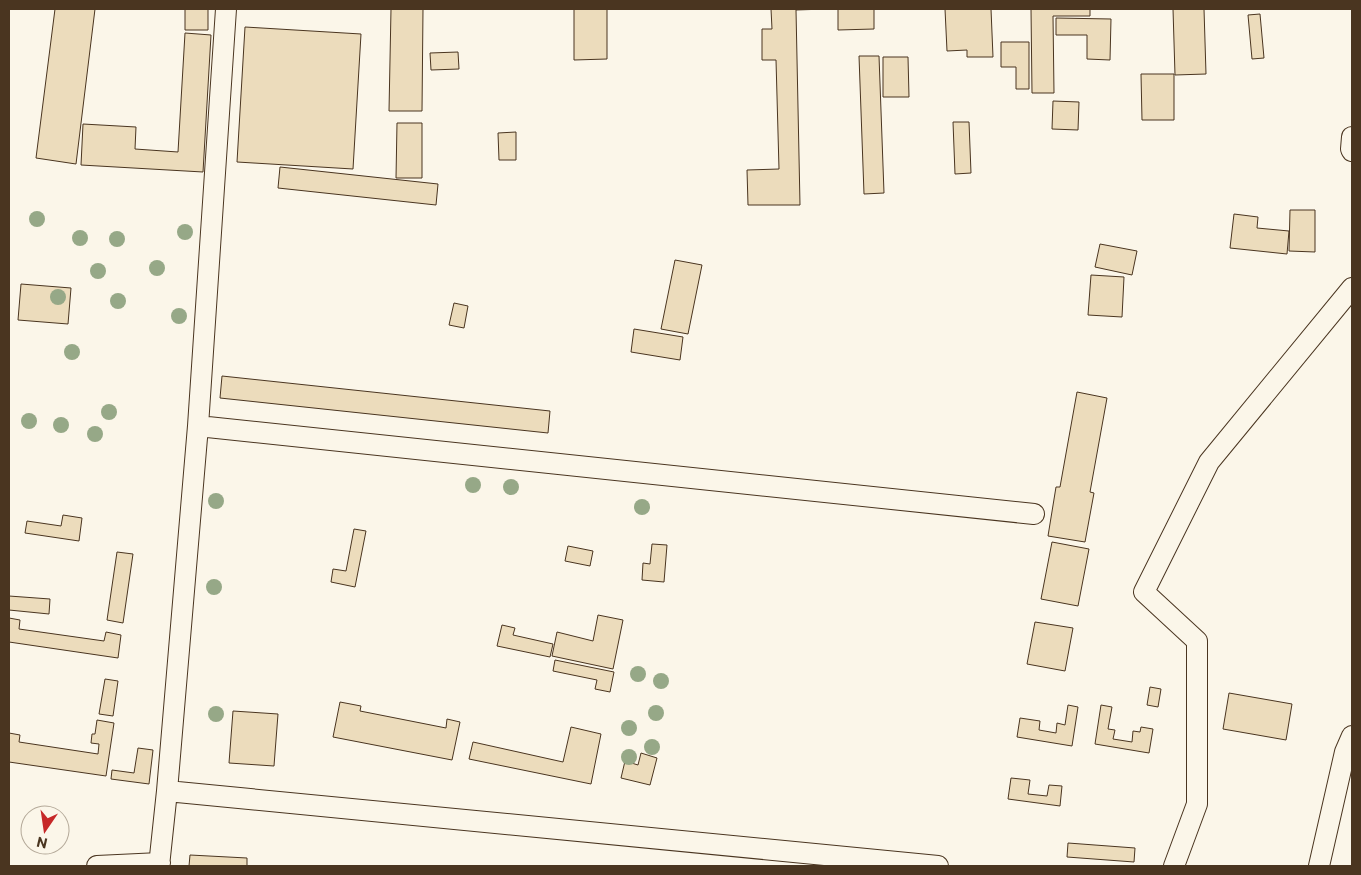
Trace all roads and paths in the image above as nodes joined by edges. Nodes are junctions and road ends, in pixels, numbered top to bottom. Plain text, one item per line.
1 (226, 9) edge
2 (1352, 288) edge
3 (198, 426) junction
4 (1034, 514) dead end
5 (1352, 736) edge
6 (168, 791) junction
7 (160, 864) edge
8 (96, 866) edge
9 (938, 866) edge
10 (1174, 866) edge
11 (1319, 866) edge

1 - 3 street
2 - 10 street
3 - 4 street
3 - 6 street
5 - 11 street
6 - 7 street
6 - 9 street
7 - 8 street

